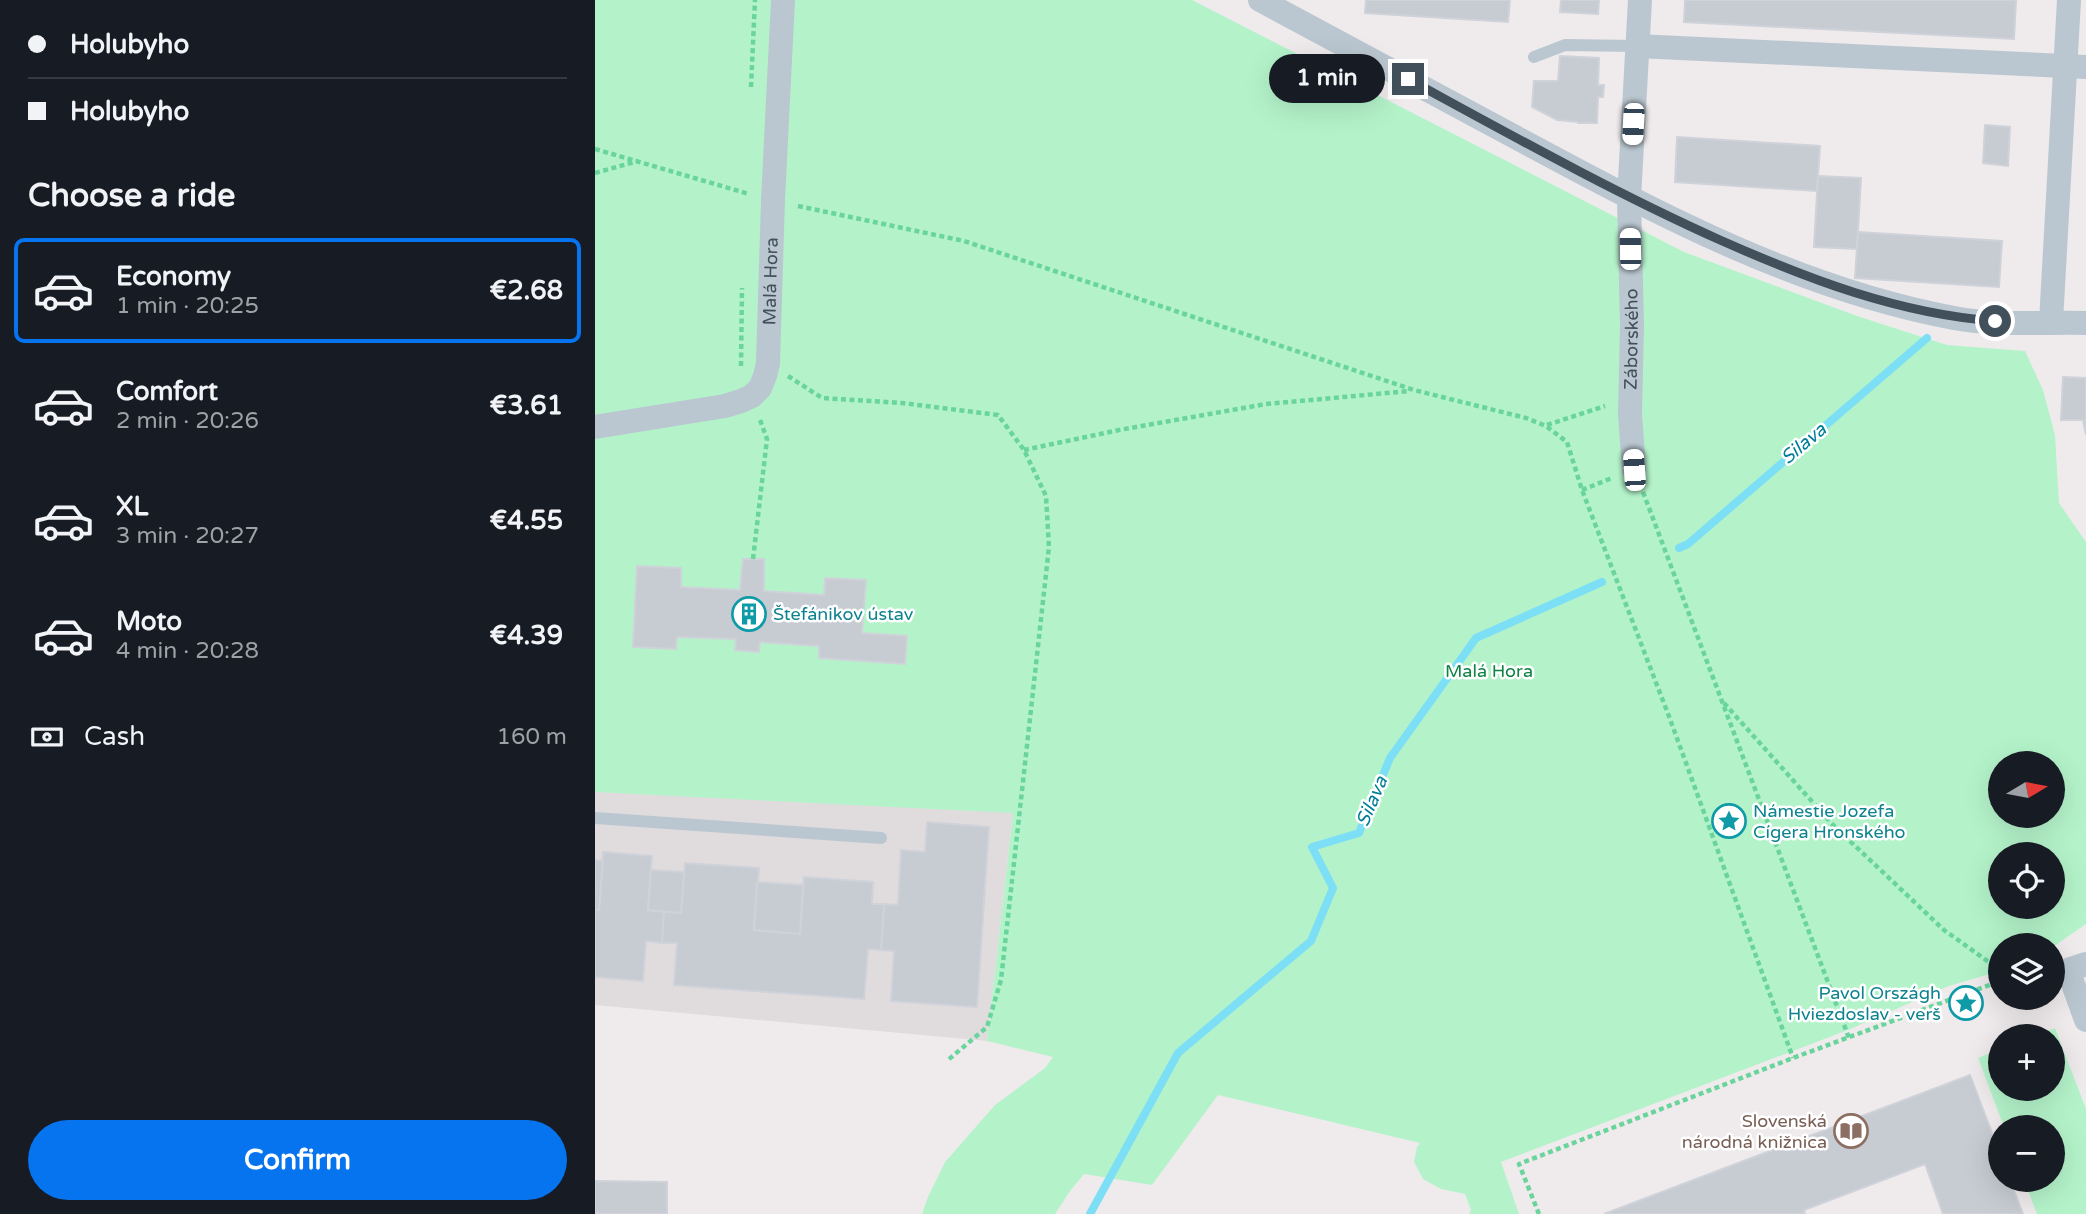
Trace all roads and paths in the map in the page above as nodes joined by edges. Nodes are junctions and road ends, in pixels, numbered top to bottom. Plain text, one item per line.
1 (783, 0) edge
2 (1260, 0) edge
3 (1640, 0) edge
4 (2069, 0) edge
5 (1637, 46) junction
6 (1534, 57) dead end
7 (2075, 66) edge
8 (595, 149) edge
9 (639, 161) junction
10 (595, 173) edge
11 (1629, 198) junction
12 (773, 200) junction
13 (2052, 322) junction
14 (2086, 323) edge
15 (768, 363) junction
16 (1414, 390) junction
17 (752, 396) junction
18 (1631, 397) junction
19 (1546, 426) junction
20 (595, 427) edge
21 (1024, 450) junction
22 (1634, 470) joint
23 (753, 559) dead end
24 (1721, 699) junction
25 (595, 818) edge
26 (881, 838) dead end
27 (1988, 961) edge
28 (2086, 964) edge
29 (1988, 986) edge
30 (2086, 1020) edge
31 (1849, 1038) junction
32 (1793, 1058) junction
33 (948, 1060) dead end
34 (1539, 1214) edge

1 - 12 street, Malá Hora
2 - 11 street
3 - 5 street, Záborského
4 - 7 street
5 - 6 lane
5 - 7 street
5 - 11 street, Záborského
7 - 13 street
8 - 9 path
9 - 10 path
9 - 12 path
11 - 13 street
11 - 18 street, Záborského
12 - 15 street, Malá Hora
12 - 16 path
13 - 14 street
15 - 17 street, Malá Hora
15 - 21 path
16 - 19 path
16 - 21 path
17 - 20 street
17 - 23 path
18 - 19 path
18 - 22 street, Záborského
19 - 32 path
21 - 33 path
22 - 24 path
24 - 27 path
24 - 31 path
25 - 26 lane
28 - 30 street
29 - 31 path
31 - 32 path
32 - 34 path

